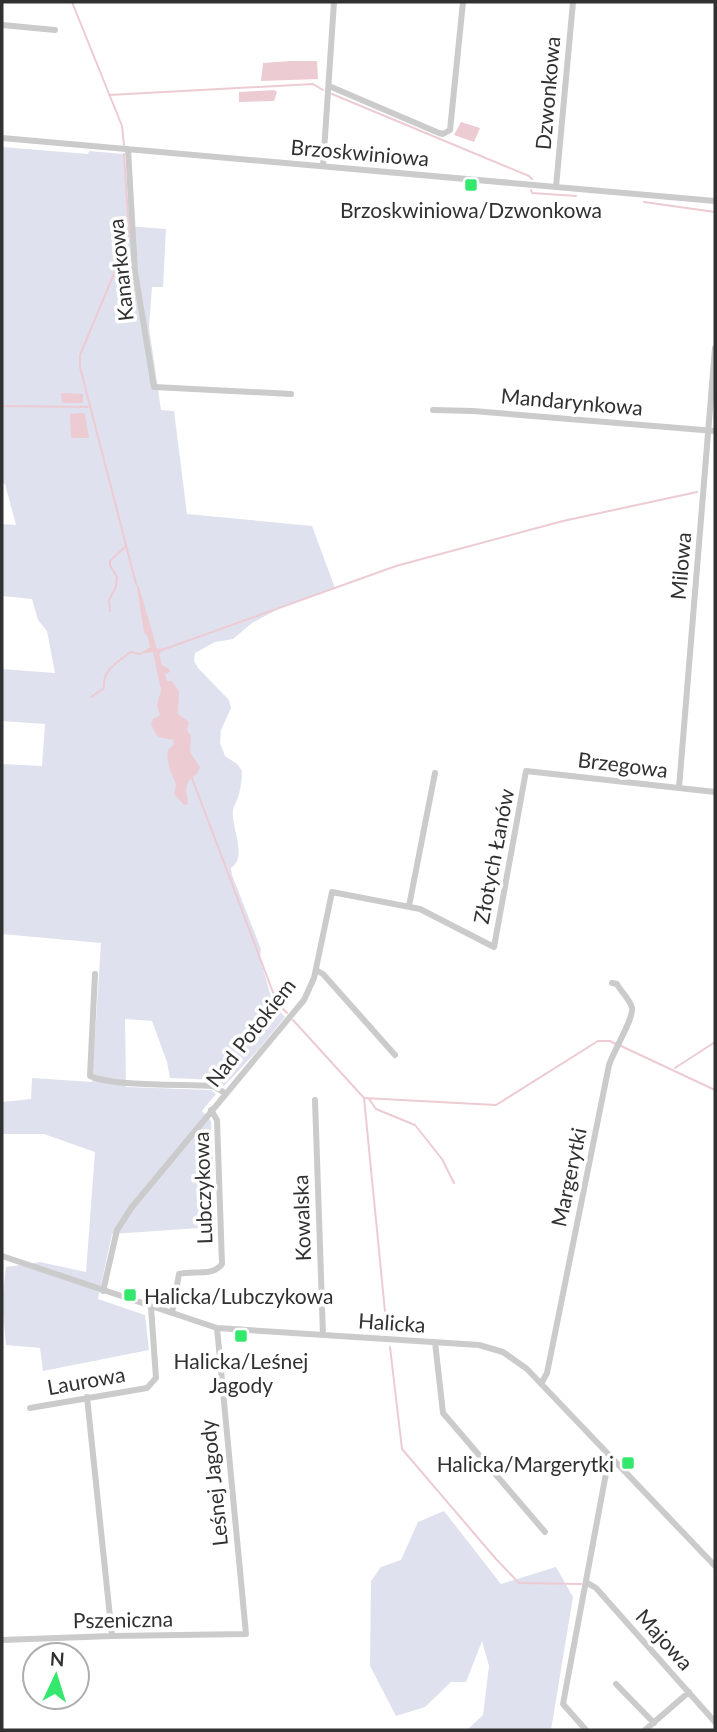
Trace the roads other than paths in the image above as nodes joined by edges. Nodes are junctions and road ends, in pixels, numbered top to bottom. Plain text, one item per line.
1 (334, 2) edge
2 (463, 2) edge
3 (573, 2) edge
4 (2, 25) edge
5 (55, 30) dead end
6 (329, 86) junction
7 (2, 138) edge
8 (128, 149) junction
9 (323, 166) junction
10 (556, 187) junction
11 (715, 201) edge
12 (715, 348) edge
13 (291, 394) dead end
14 (433, 410) dead end
15 (712, 430) edge
16 (526, 771) joint
17 (435, 774) dead end
18 (679, 788) junction
19 (715, 792) edge
20 (409, 906) junction
21 (494, 947) joint
22 (316, 970) junction
23 (94, 974) dead end
24 (615, 984) dead end
25 (395, 1055) dead end
26 (225, 1093) junction
27 (315, 1100) dead end
28 (211, 1110) junction
29 (2, 1256) edge
30 (103, 1291) junction
31 (151, 1307) junction
32 (172, 1313) junction
33 (217, 1328) junction
34 (323, 1335) junction
35 (435, 1342) junction
36 (541, 1384) junction
37 (87, 1397) junction
38 (30, 1408) dead end
39 (616, 1462) junction
40 (545, 1532) dead end
41 (715, 1566) edge
42 (586, 1582) junction
43 (246, 1634) joint
44 (112, 1636) junction
45 (2, 1640) edge
46 (616, 1684) dead end
47 (689, 1692) junction
48 (715, 1722) edge
49 (653, 1723) junction
50 (586, 1730) edge
51 (645, 1730) edge

1 - 6 street
2 - 6 street
3 - 10 street, Dzwonkowa
4 - 5 street
6 - 9 street
7 - 8 street, Brzoskwiniowa
8 - 9 street, Brzoskwiniowa
8 - 13 street, Kanarkowa
9 - 10 street, Brzoskwiniowa
10 - 11 street, Brzoskwiniowa
12 - 15 street, Milowa
14 - 15 street, Mandarynkowa
15 - 18 street, Milowa
16 - 18 street, Brzegowa
16 - 21 street, Złotych Łanów
17 - 20 street
18 - 19 street, Brzegowa
20 - 21 street, Nad Potokiem
20 - 22 street, Nad Potokiem
22 - 25 street
22 - 26 street, Nad Potokiem
23 - 26 street
24 - 36 street, Margerytki
26 - 28 street, Nad Potokiem
27 - 34 street, Kowalska
28 - 30 street, Nad Potokiem
28 - 32 street, Lubczykowa
29 - 30 street, Halicka
30 - 31 street, Halicka
31 - 32 street, Halicka
31 - 37 street, Laurowa
32 - 33 street, Halicka
33 - 34 street, Halicka
33 - 43 street, Leśnej Jagody
34 - 35 street, Halicka
35 - 36 street, Halicka
35 - 40 street
36 - 39 street, Halicka
37 - 38 street, Laurowa
37 - 44 street
39 - 41 street, Halicka
39 - 42 street
42 - 47 street, Majowa
42 - 50 street
43 - 44 street, Pszeniczna
44 - 45 street, Pszeniczna
46 - 49 street
47 - 48 street, Majowa
47 - 49 street
49 - 51 street

